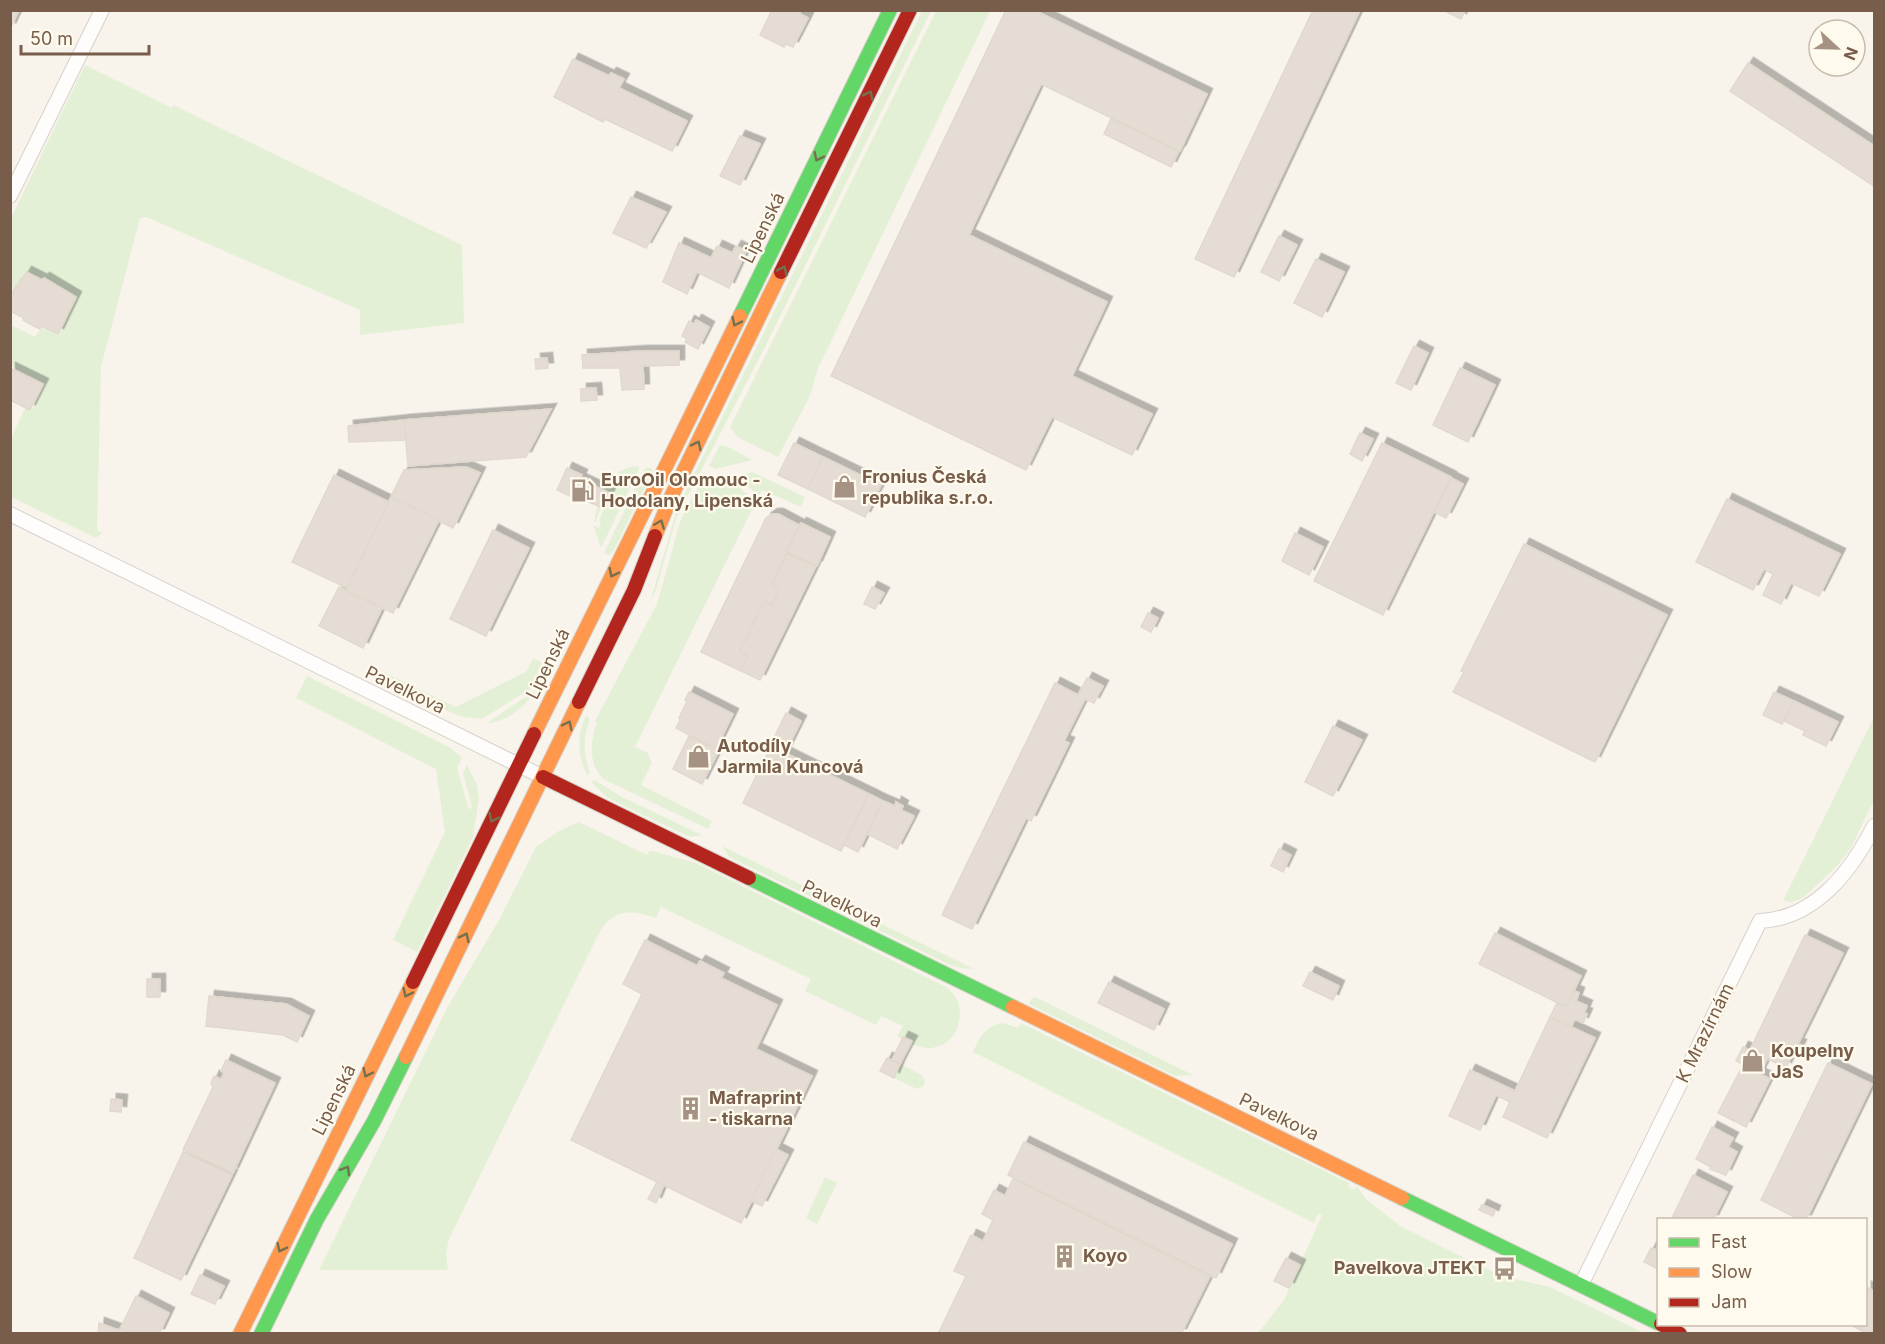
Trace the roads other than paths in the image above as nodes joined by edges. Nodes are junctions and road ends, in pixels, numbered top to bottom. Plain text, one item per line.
1 (102, 10) edge
2 (890, 10) edge
3 (910, 10) edge
4 (10, 196) edge
5 (10, 514) edge
6 (519, 766) junction
7 (543, 777) junction
8 (1875, 825) edge
9 (1581, 1285) junction
10 (1657, 1323) edge
11 (1664, 1326) edge
12 (240, 1334) edge
13 (261, 1334) edge
14 (1680, 1334) edge

1 - 4 street
2 -> 6 main road, Lipenská
7 -> 3 main road, Lipenská
5 - 6 street, Pavelkova
6 - 7 street, Pavelkova
6 -> 12 main road, Lipenská
7 - 9 main road, Pavelkova
13 -> 7 main road, Lipenská
8 - 9 street, K Mrazírnám
9 - 10 main road, Pavelkova
11 - 14 main road, Pavelkova

